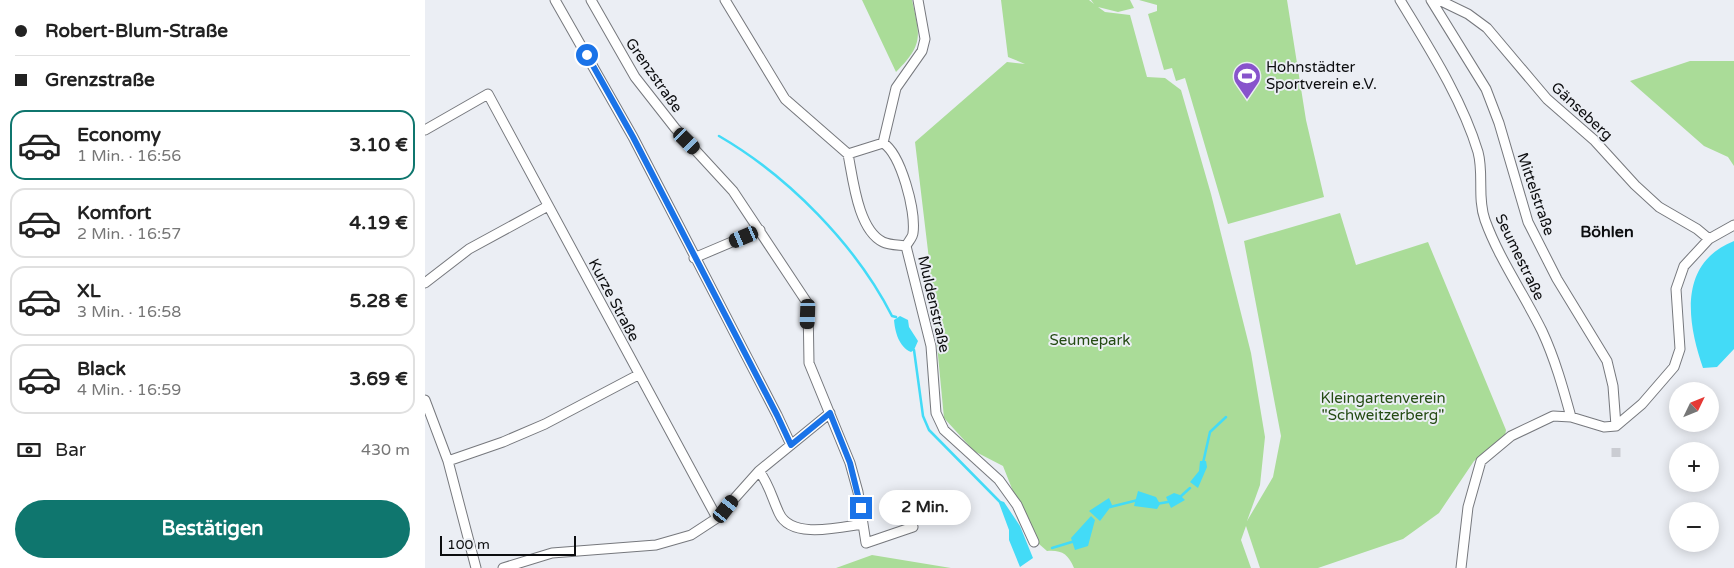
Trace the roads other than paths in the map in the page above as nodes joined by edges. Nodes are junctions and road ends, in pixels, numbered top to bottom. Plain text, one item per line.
1 (555, 0) edge
2 (591, 0) edge
3 (725, 0) edge
4 (918, 0) edge
5 (1400, 0) edge
6 (1431, 0) edge
7 (1439, 0) edge
8 (425, 130) edge
9 (883, 143) junction
10 (847, 154) junction
11 (548, 206) junction
12 (1734, 225) edge
13 (760, 230) junction
14 (1709, 239) junction
15 (906, 246) junction
16 (694, 258) junction
17 (425, 283) edge
18 (638, 375) junction
19 (425, 400) edge
20 (830, 413) junction
21 (1571, 417) junction
22 (1616, 426) junction
23 (791, 445) junction
24 (448, 461) junction
25 (759, 471) junction
26 (717, 518) junction
27 (863, 524) junction
28 (913, 527) dead end
29 (1034, 542) dead end
30 (476, 568) edge
31 (503, 568) edge
32 (1461, 568) edge

1 - 16 street
2 - 13 street, Grenzstraße
3 - 10 street
4 - 9 street
5 - 21 street, Seumestraße
6 - 22 street, Mittelstraße
7 - 14 street, Gänseberg
8 - 11 street, Kurze Straße
9 - 10 street
9 - 15 street, Muldenstraße
10 - 15 street, Muldenstraße
11 - 17 street
11 - 18 street, Kurze Straße
12 - 14 street
13 - 16 street
13 - 20 street, Grenzstraße
14 - 22 street
15 - 29 street, Muldenstraße
16 - 23 street
18 - 24 street
18 - 26 street, Kurze Straße
19 - 24 street
20 - 23 street
20 - 27 street, Grenzstraße
21 - 22 street
21 - 32 street
23 - 25 street
24 - 30 street
25 - 26 street
25 - 27 street
26 - 31 street
27 - 28 street, Grenzstraße

